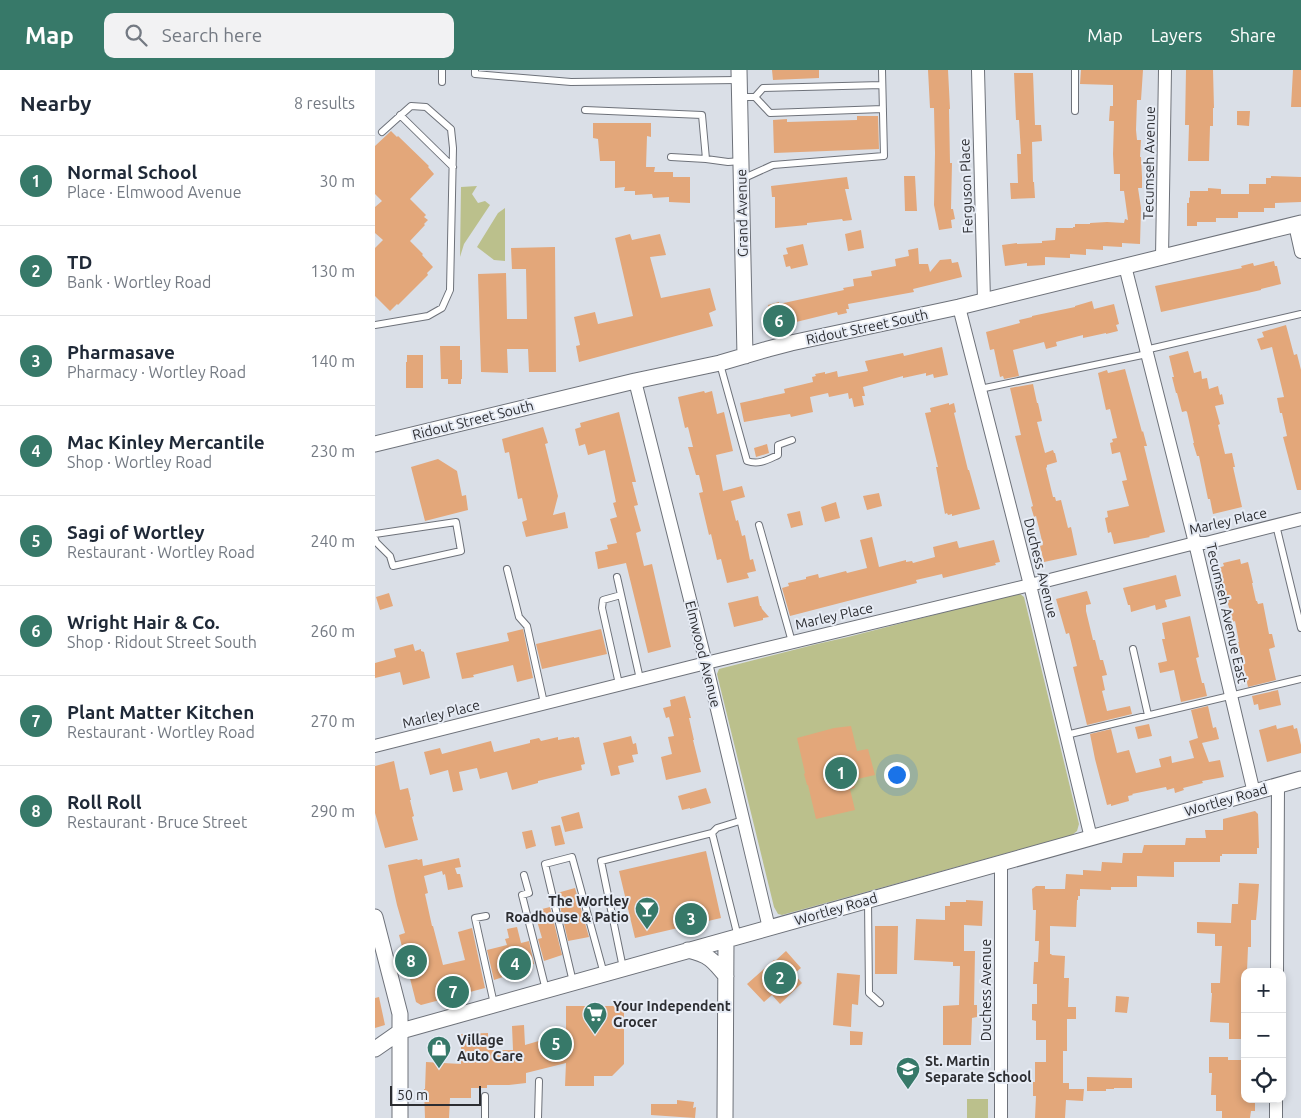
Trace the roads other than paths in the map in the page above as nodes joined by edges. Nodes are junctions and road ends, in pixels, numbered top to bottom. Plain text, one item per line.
1 (442, 70) edge
2 (475, 70) edge
3 (883, 70) edge
4 (977, 70) edge
5 (1075, 70) edge
6 (1165, 70) edge
7 (739, 75) edge
8 (442, 82) dead end
9 (882, 85) junction
10 (747, 97) junction
11 (883, 109) junction
12 (585, 110) dead end
13 (1075, 111) dead end
14 (400, 115) junction
15 (382, 132) dead end
16 (671, 157) dead end
17 (706, 159) junction
18 (741, 161) junction
19 (453, 167) junction
20 (741, 179) junction
21 (1298, 224) edge
22 (1301, 252) edge
23 (1162, 257) junction
24 (1125, 266) junction
25 (984, 300) junction
26 (959, 307) junction
27 (1301, 314) edge
28 (375, 325) edge
29 (1146, 352) junction
30 (745, 356) junction
31 (720, 363) junction
32 (635, 381) junction
33 (980, 389) junction
34 (792, 440) dead end
35 (375, 444) edge
36 (1301, 519) edge
37 (759, 525) dead end
38 (1276, 525) junction
39 (375, 534) edge
40 (375, 538) edge
41 (1195, 543) junction
42 (507, 570) dead end
43 (617, 578) dead end
44 (1030, 585) junction
45 (621, 595) junction
46 (1301, 628) edge
47 (792, 642) junction
48 (1133, 649) dead end
49 (706, 663) junction
50 (641, 679) junction
51 (1301, 679) edge
52 (619, 684) junction
53 (1231, 695) junction
54 (544, 703) junction
55 (1148, 715) junction
56 (1066, 735) junction
57 (375, 746) edge
58 (1301, 779) edge
59 (1278, 786) junction
60 (1253, 792) junction
61 (743, 820) junction
62 (712, 833) junction
63 (1091, 838) junction
64 (1001, 863) junction
65 (524, 875) dead end
66 (868, 900) junction
67 (375, 916) edge
68 (486, 916) dead end
69 (769, 928) junction
70 (732, 938) junction
71 (688, 950) junction
72 (623, 968) junction
73 (1277, 968) edge
74 (604, 974) junction
75 (726, 976) junction
76 (573, 982) junction
77 (546, 990) junction
78 (880, 1003) dead end
79 (494, 1004) junction
80 (401, 1031) junction
81 (375, 1049) edge
82 (539, 1081) dead end
83 (485, 1096) dead end
84 (1276, 1103) edge
85 (400, 1118) edge
86 (485, 1118) edge
87 (538, 1118) edge
88 (725, 1118) edge
89 (1001, 1118) edge
90 (1276, 1118) edge

1 - 8 lane
2 - 7 lane
3 - 9 lane
4 - 25 street, Ferguson Place
5 - 13 lane
6 - 23 street, Tecumseh Avenue
7 - 10 street, Grand Avenue
9 - 10 lane
9 - 11 lane
10 - 11 lane
10 - 18 street, Grand Avenue
11 - 20 lane
12 - 17 lane
14 - 15 lane
14 - 19 lane
14 - 19 lane
16 - 17 lane
17 - 18 lane
18 - 20 street, Grand Avenue
19 - 28 lane
20 - 30 street, Grand Avenue
21 - 22 street
21 - 23 street, Ridout Street South
23 - 24 street, Ridout Street South
24 - 25 street, Ridout Street South
24 - 29 street, Tecumseh Avenue East
25 - 26 street, Ridout Street South
26 - 30 street, Ridout Street South
26 - 33 street, Duchess Avenue
27 - 29 lane
29 - 33 lane
29 - 41 street, Tecumseh Avenue East
30 - 31 street, Ridout Street South
31 - 32 street, Ridout Street South
31 - 34 lane
32 - 35 street, Ridout Street South
32 - 49 street, Elmwood Avenue
33 - 44 street, Duchess Avenue
36 - 38 street, Marley Place
37 - 47 lane
38 - 41 street, Marley Place
38 - 46 lane
39 - 40 lane
41 - 44 street, Marley Place
41 - 53 street, Tecumseh Avenue East
42 - 54 lane
43 - 45 lane
44 - 47 street, Marley Place
44 - 56 street, Duchess Avenue
45 - 50 lane
45 - 52 lane
47 - 49 street, Marley Place
48 - 55 lane
49 - 50 street, Marley Place
49 - 61 street, Elmwood Avenue
50 - 52 street, Marley Place
51 - 53 lane
52 - 54 street, Marley Place
53 - 55 lane
53 - 60 street, Tecumseh Avenue East
54 - 57 street, Marley Place
55 - 56 lane
56 - 63 street, Duchess Avenue
58 - 59 street, Wortley Road
59 - 60 street, Wortley Road
59 - 73 street
60 - 63 street, Wortley Road
61 - 62 lane
61 - 69 street, Elmwood Avenue
62 - 70 lane
62 - 72 lane
63 - 64 street, Wortley Road
64 - 66 street, Wortley Road
64 - 89 street, Duchess Avenue
65 - 77 lane
66 - 69 street, Wortley Road
66 - 78 lane
67 - 80 street
68 - 79 lane
69 - 70 street, Wortley Road
70 - 71 street, Wortley Road
70 - 75 street
71 - 72 street, Wortley Road
71 - 75 street
72 - 74 street, Wortley Road
74 - 76 street, Wortley Road
74 - 76 lane
75 - 88 street
76 - 77 street, Wortley Road
77 - 79 street, Wortley Road
79 - 80 street, Wortley Road
80 - 81 street, Wortley Road
80 - 85 street
82 - 87 lane
83 - 86 lane
84 - 90 street

